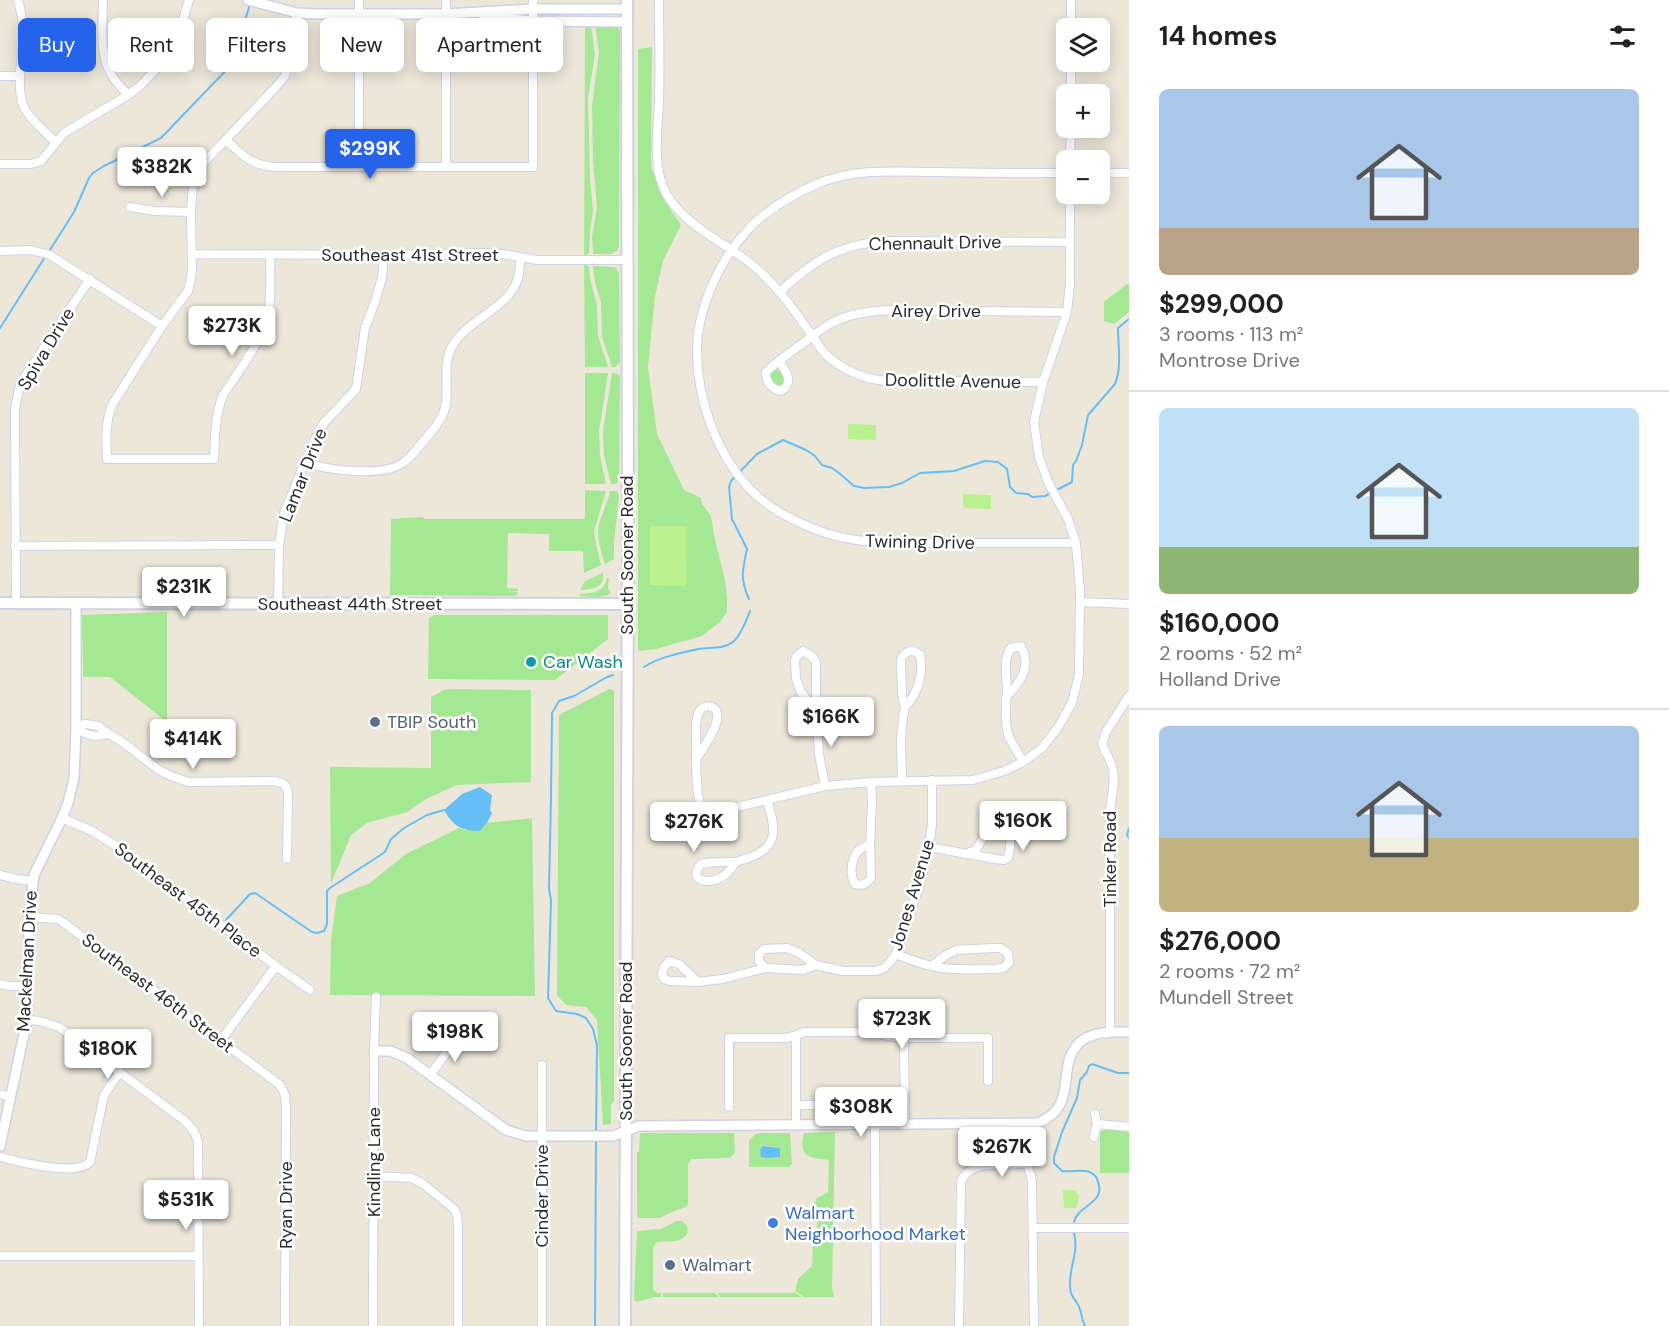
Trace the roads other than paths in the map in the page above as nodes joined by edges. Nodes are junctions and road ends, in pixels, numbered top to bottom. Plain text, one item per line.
1 (18, 0) edge
2 (103, 0) edge
3 (189, 0) edge
4 (248, 0) edge
5 (359, 0) edge
6 (446, 0) edge
7 (659, 0) edge
8 (1071, 0) edge
9 (533, 5) edge
10 (627, 5) edge
11 (297, 13) junction
12 (446, 14) junction
13 (359, 15) junction
14 (496, 18) edge
15 (1071, 18) edge
16 (563, 21) edge
17 (627, 22) junction
18 (533, 72) edge
19 (0, 76) edge
20 (20, 76) junction
21 (128, 95) junction
22 (226, 140) junction
23 (56, 142) junction
24 (0, 164) edge
25 (360, 167) junction
26 (446, 167) junction
27 (1056, 173) edge
28 (1110, 173) edge
29 (1129, 173) edge
30 (1070, 204) edge
31 (130, 207) dead end
32 (191, 212) junction
33 (1070, 242) junction
34 (732, 250) junction
35 (0, 251) edge
36 (193, 254) junction
37 (270, 254) junction
38 (384, 255) junction
39 (520, 258) junction
40 (628, 260) junction
41 (90, 279) junction
42 (780, 292) junction
43 (1067, 312) junction
44 (162, 326) junction
45 (812, 336) junction
46 (779, 361) dead end
47 (1043, 382) junction
48 (306, 463) junction
49 (1076, 543) junction
50 (279, 545) junction
51 (15, 546) junction
52 (1080, 602) junction
53 (0, 603) edge
54 (16, 603) junction
55 (76, 603) junction
56 (278, 604) junction
57 (627, 604) junction
58 (1129, 604) edge
59 (1129, 696) edge
60 (1006, 697) junction
61 (906, 707) junction
62 (816, 711) junction
63 (93, 725) junction
64 (76, 728) junction
65 (109, 734) junction
66 (93, 736) junction
67 (697, 758) junction
68 (1023, 762) junction
69 (902, 780) junction
70 (932, 780) junction
71 (871, 782) junction
72 (825, 786) junction
73 (767, 800) junction
74 (62, 818) junction
75 (870, 844) junction
76 (929, 847) junction
77 (965, 854) junction
78 (287, 859) dead end
79 (735, 862) junction
80 (0, 875) edge
81 (32, 881) junction
82 (29, 917) junction
83 (896, 954) junction
84 (816, 965) junction
85 (276, 966) junction
86 (932, 966) junction
87 (765, 968) junction
88 (698, 982) dead end
89 (0, 984) edge
90 (27, 986) junction
91 (310, 990) dead end
92 (376, 998) dead end
93 (27, 1020) junction
94 (1110, 1032) junction
95 (1129, 1032) edge
96 (796, 1035) junction
97 (459, 1036) dead end
98 (904, 1038) junction
99 (221, 1040) junction
100 (374, 1051) junction
101 (542, 1065) dead end
102 (120, 1072) junction
103 (430, 1075) junction
104 (988, 1081) dead end
105 (280, 1085) joint
106 (0, 1094) edge
107 (10, 1097) junction
108 (796, 1105) junction
109 (905, 1105) junction
110 (729, 1107) dead end
111 (1095, 1114) dead end
112 (1024, 1124) junction
113 (1097, 1124) junction
114 (796, 1125) junction
115 (875, 1125) junction
116 (905, 1125) junction
117 (1129, 1127) edge
118 (626, 1131) junction
119 (542, 1136) junction
120 (1094, 1137) dead end
121 (0, 1146) edge
122 (0, 1157) edge
123 (1027, 1163) junction
124 (374, 1176) junction
125 (1034, 1228) junction
126 (1129, 1228) edge
127 (0, 1256) edge
128 (198, 1256) junction
129 (199, 1326) edge
130 (285, 1326) edge
131 (374, 1326) edge
132 (458, 1326) edge
133 (542, 1326) edge
134 (625, 1326) edge
135 (876, 1326) edge
136 (959, 1326) edge
137 (1034, 1326) edge

1 - 20 street
2 - 21 street
3 - 21 street
4 - 11 street
5 - 13 street
6 - 12 street
7 - 34 street, Doolittle Avenue
8 - 15 street
9 - 10 street
9 - 12 street
10 - 17 main road, South Sooner Road
11 - 13 street
11 - 22 street
12 - 13 street
12 - 14 street
12 - 26 street
13 - 25 street
16 - 17 street
17 - 40 main road, South Sooner Road
18 - 26 street
19 - 20 street
20 - 23 street
21 - 23 street
22 - 25 street
22 - 32 street
23 - 24 street
25 - 26 street
27 - 34 street, Twining Drive
28 - 29 street
30 - 33 street
31 - 32 street
32 - 36 street
33 - 42 street, Chennault Drive
33 - 43 street
34 - 42 street, Doolittle Avenue
34 - 49 street, Twining Drive
35 - 41 street
36 - 37 street, Southeast 41st Street
36 - 44 street
37 - 38 street, Southeast 41st Street
37 - 44 street
38 - 39 street, Southeast 41st Street
38 - 48 street, Lamar Drive
39 - 40 street, Southeast 41st Street
39 - 48 street
40 - 57 main road, South Sooner Road
41 - 44 street
41 - 51 street, Spiva Drive
42 - 45 street, Doolittle Avenue
43 - 45 street, Airey Drive
43 - 47 street
45 - 46 street, Airey Drive
45 - 47 street, Doolittle Avenue
47 - 49 street
48 - 50 street, Lamar Drive
49 - 52 street
50 - 51 street
50 - 56 street, Lamar Drive
51 - 54 street, Spiva Drive
52 - 58 street
52 - 68 street
53 - 54 main road, Southeast 44th Street
54 - 55 main road, Southeast 44th Street
55 - 56 main road, Southeast 44th Street
55 - 64 street, Mackelman Drive
56 - 57 main road, Southeast 44th Street
57 - 118 main road, South Sooner Road
59 - 94 street, Tinker Road
60 - 60 street
60 - 68 street
61 - 61 street
61 - 69 street
62 - 62 street
62 - 72 street
63 - 64 street
63 - 65 street
63 - 66 street
64 - 66 street
64 - 74 street, Mackelman Drive
65 - 66 street
65 - 78 street
67 - 67 street
67 - 73 street
68 - 70 street
69 - 70 street
69 - 71 street
70 - 76 street, Jones Avenue
71 - 72 street
71 - 75 street
72 - 73 street
73 - 79 street
74 - 81 street, Mackelman Drive
74 - 85 street, Southeast 45th Place
75 - 75 street
76 - 77 street
76 - 83 street, Jones Avenue
77 - 77 street
79 - 79 street
80 - 81 street
81 - 82 street, Mackelman Drive
82 - 90 street, Mackelman Drive
82 - 99 street, Southeast 46th Street
83 - 84 street, Jones Avenue
83 - 86 street
84 - 87 street
84 - 87 street, Jones Avenue
85 - 91 street, Southeast 45th Place
85 - 99 street
86 - 86 street
87 - 88 street
89 - 90 street
90 - 93 street, Mackelman Drive
92 - 100 street, Kindling Lane
93 - 102 street
93 - 107 street, Mackelman Drive
94 - 95 street
94 - 112 street
96 - 98 street
96 - 108 street
96 - 110 street
97 - 103 street
98 - 104 street
98 - 109 street
99 - 105 street, Southeast 46th Street
100 - 103 street
100 - 124 street, Kindling Lane
101 - 119 street, Cinder Drive
102 - 122 street
102 - 128 street
103 - 119 street
105 - 130 street, Ryan Drive
106 - 107 street
107 - 121 street, Mackelman Drive
108 - 109 street
108 - 114 street
109 - 116 street
111 - 113 street
112 - 116 street
112 - 123 street
113 - 117 street
113 - 120 street
114 - 115 street
114 - 118 street
115 - 116 street
115 - 135 street
118 - 119 street
118 - 134 main road, South Sooner Road
119 - 133 street, Cinder Drive
123 - 125 street
123 - 136 street
124 - 131 street, Kindling Lane
124 - 132 street
125 - 126 street
125 - 137 street
127 - 128 street
128 - 129 street

